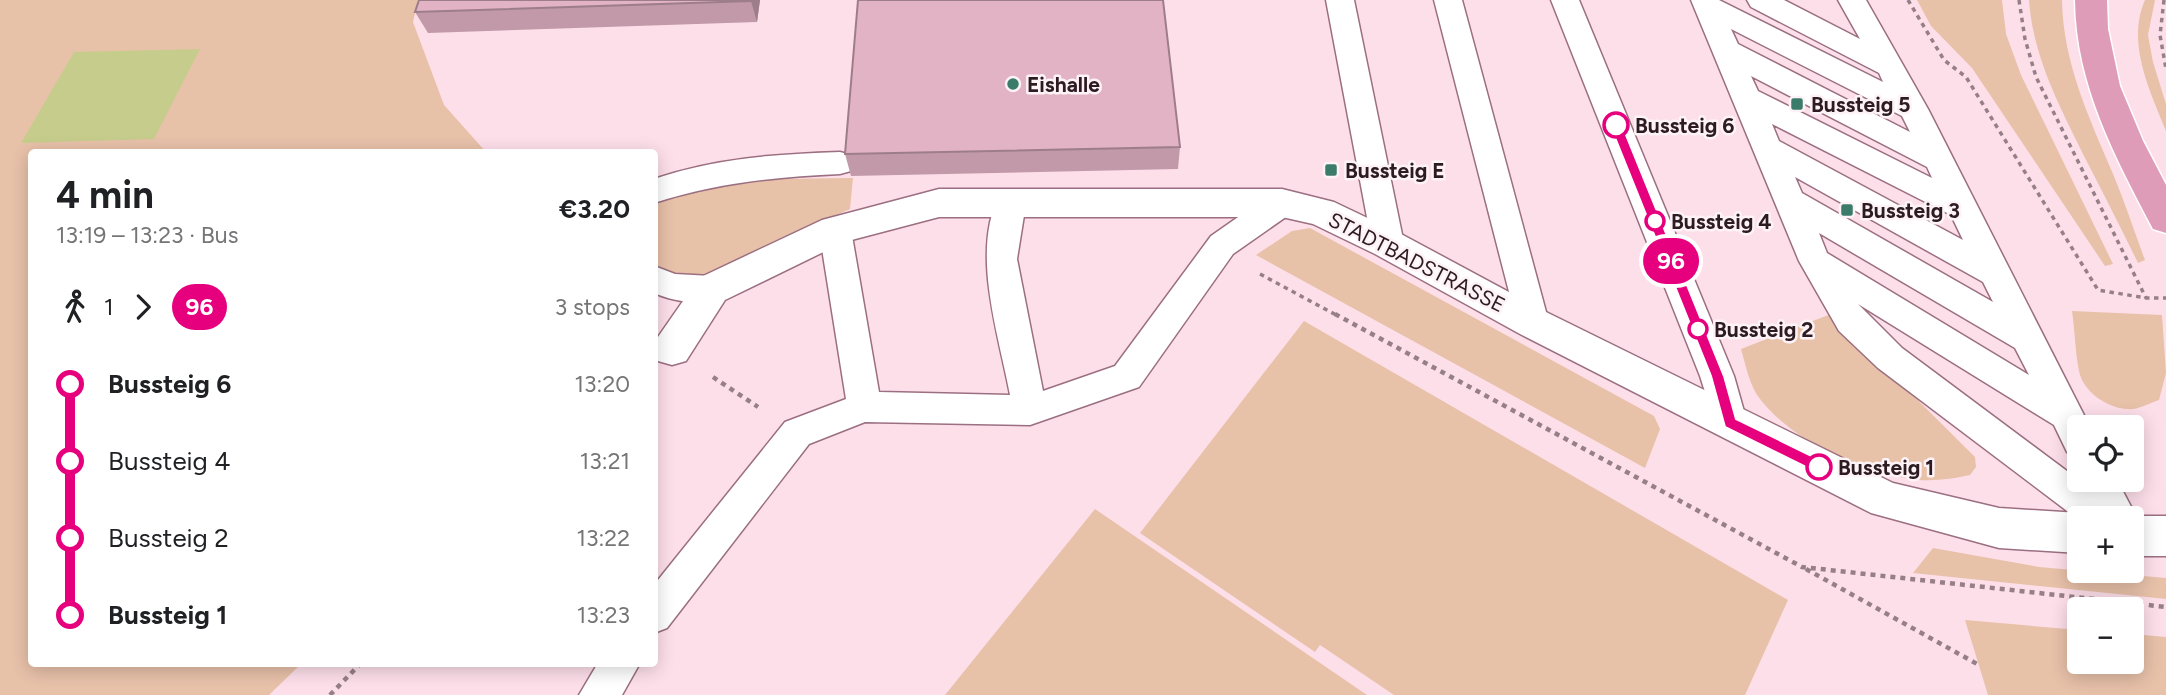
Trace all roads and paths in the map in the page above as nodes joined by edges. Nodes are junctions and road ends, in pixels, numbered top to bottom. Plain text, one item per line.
1 (1340, 0) edge
2 (1448, 0) edge
3 (1565, 0) edge
4 (1761, 0) edge
5 (1908, 0) edge
6 (2019, 0) edge
7 (2091, 0) edge
8 (2164, 0) edge
9 (1850, 2) edge
10 (1706, 3) edge
11 (1727, 51) junction
12 (1888, 66) junction
13 (2166, 69) edge
14 (1748, 99) junction
15 (1913, 109) junction
16 (1769, 149) junction
17 (1939, 160) junction
18 (840, 163) dead end
19 (658, 190) edge
20 (1791, 202) junction
21 (1011, 203) junction
22 (1282, 203) junction
23 (1962, 207) junction
24 (2166, 219) edge
25 (835, 230) junction
26 (1388, 244) junction
27 (1222, 245) junction
28 (1815, 261) junction
29 (1993, 272) junction
30 (658, 281) edge
31 (712, 289) junction
32 (2146, 298) junction
33 (2166, 298) edge
34 (1533, 323) junction
35 (2025, 337) junction
36 (672, 349) joint
37 (864, 407) junction
38 (1030, 410) junction
39 (2067, 418) edge
40 (1730, 422) junction
41 (2067, 425) edge
42 (797, 433) junction
43 (2089, 506) edge
44 (2067, 532) edge
45 (2144, 536) edge
46 (2166, 536) edge
47 (1802, 567) junction
48 (2166, 607) edge
49 (658, 610) edge
50 (1979, 665) dead end
51 (357, 667) edge
52 (618, 667) edge
53 (330, 695) edge
54 (599, 695) edge

1 - 26 lane
2 - 34 lane
3 - 40 lane
4 - 12 lane
5 - 32 path
6 - 32 path
7 - 24 highway
8 - 13 path
9 - 12 lane
10 - 11 lane
10 - 15 lane
11 - 14 lane
11 - 17 lane
12 - 15 lane
14 - 16 lane
14 - 23 lane
15 - 17 lane
16 - 20 lane
16 - 29 lane
17 - 23 lane
18 - 19 lane
20 - 28 lane
20 - 35 lane
21 - 22 street, STADTBADSTRASSE
21 - 25 street, STADTBADSTRASSE
21 - 38 lane
22 - 26 street, STADTBADSTRASSE
22 - 27 lane
23 - 29 lane
25 - 31 street, STADTBADSTRASSE
25 - 37 lane
26 - 34 street, STADTBADSTRASSE
27 - 38 lane
27 - 47 path
28 - 41 lane
28 - 43 lane
29 - 35 lane
30 - 31 lane
31 - 36 street
32 - 33 path
34 - 40 street, STADTBADSTRASSE
35 - 39 lane
36 - 42 path
37 - 38 lane
37 - 42 lane
40 - 44 street, STADTBADSTRASSE
42 - 49 lane
45 - 46 street
47 - 48 path
47 - 50 path
51 - 53 path
52 - 54 lane

